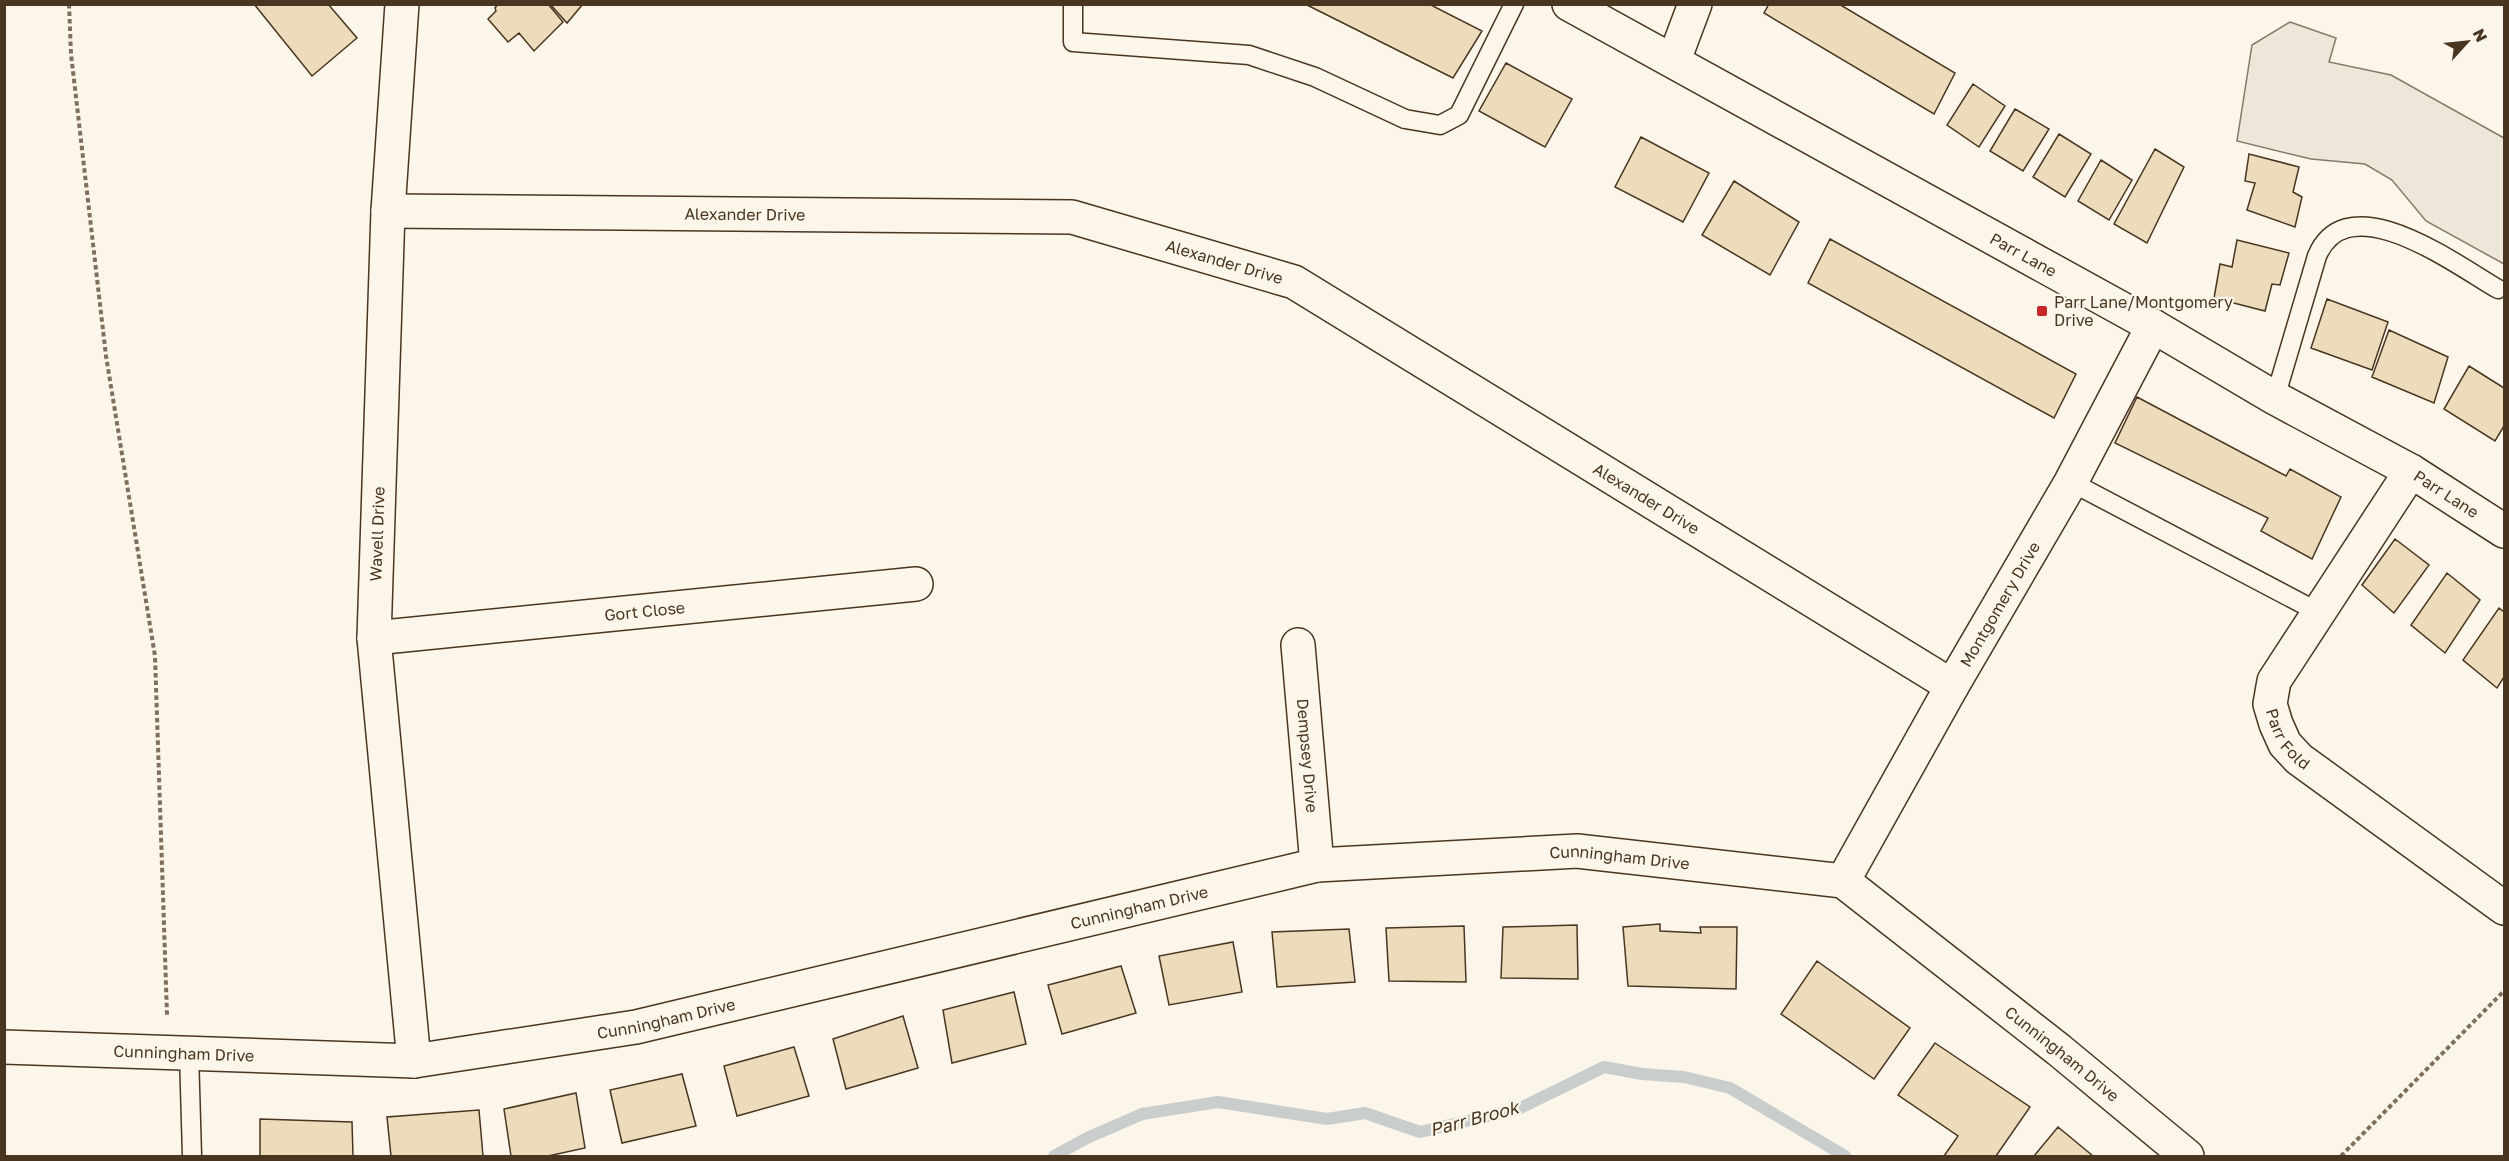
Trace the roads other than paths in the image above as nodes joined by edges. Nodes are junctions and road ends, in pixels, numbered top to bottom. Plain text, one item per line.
1 (402, 4) edge
2 (1072, 4) edge
3 (1515, 4) edge
4 (1569, 4) edge
5 (1695, 4) edge
6 (1674, 60) junction
7 (388, 211) junction
8 (2498, 289) dead end
9 (2153, 326) junction
10 (2275, 398) junction
11 (2411, 471) junction
12 (2072, 482) junction
13 (2505, 531) edge
14 (916, 584) dead end
15 (2318, 612) junction
16 (374, 638) junction
17 (1298, 645) dead end
18 (1952, 686) junction
19 (1317, 865) junction
20 (1843, 880) junction
21 (2505, 908) edge
22 (4, 1047) edge
23 (179, 1053) junction
24 (414, 1062) junction
25 (192, 1156) edge
26 (2187, 1156) edge

1 - 7 street, Wavell Drive
2 - 3 lane
4 - 6 street, Parr Lane
5 - 6 street
6 - 9 street, Parr Lane
7 - 16 street, Wavell Drive
7 - 18 street, Alexander Drive
8 - 10 lane
9 - 10 street, Parr Lane
9 - 12 street, Montgomery Drive
10 - 11 street, Parr Lane
11 - 13 street, Parr Lane
11 - 15 street, Parr Fold
12 - 15 lane
12 - 18 street, Montgomery Drive
14 - 16 street, Gort Close
15 - 21 street, Parr Fold
16 - 24 street, Wavell Drive
17 - 19 street, Dempsey Drive
18 - 20 street, Montgomery Drive
19 - 20 street, Cunningham Drive
19 - 24 street, Cunningham Drive
20 - 26 street, Cunningham Drive
22 - 23 street, Cunningham Drive
23 - 24 street, Cunningham Drive
23 - 25 lane

